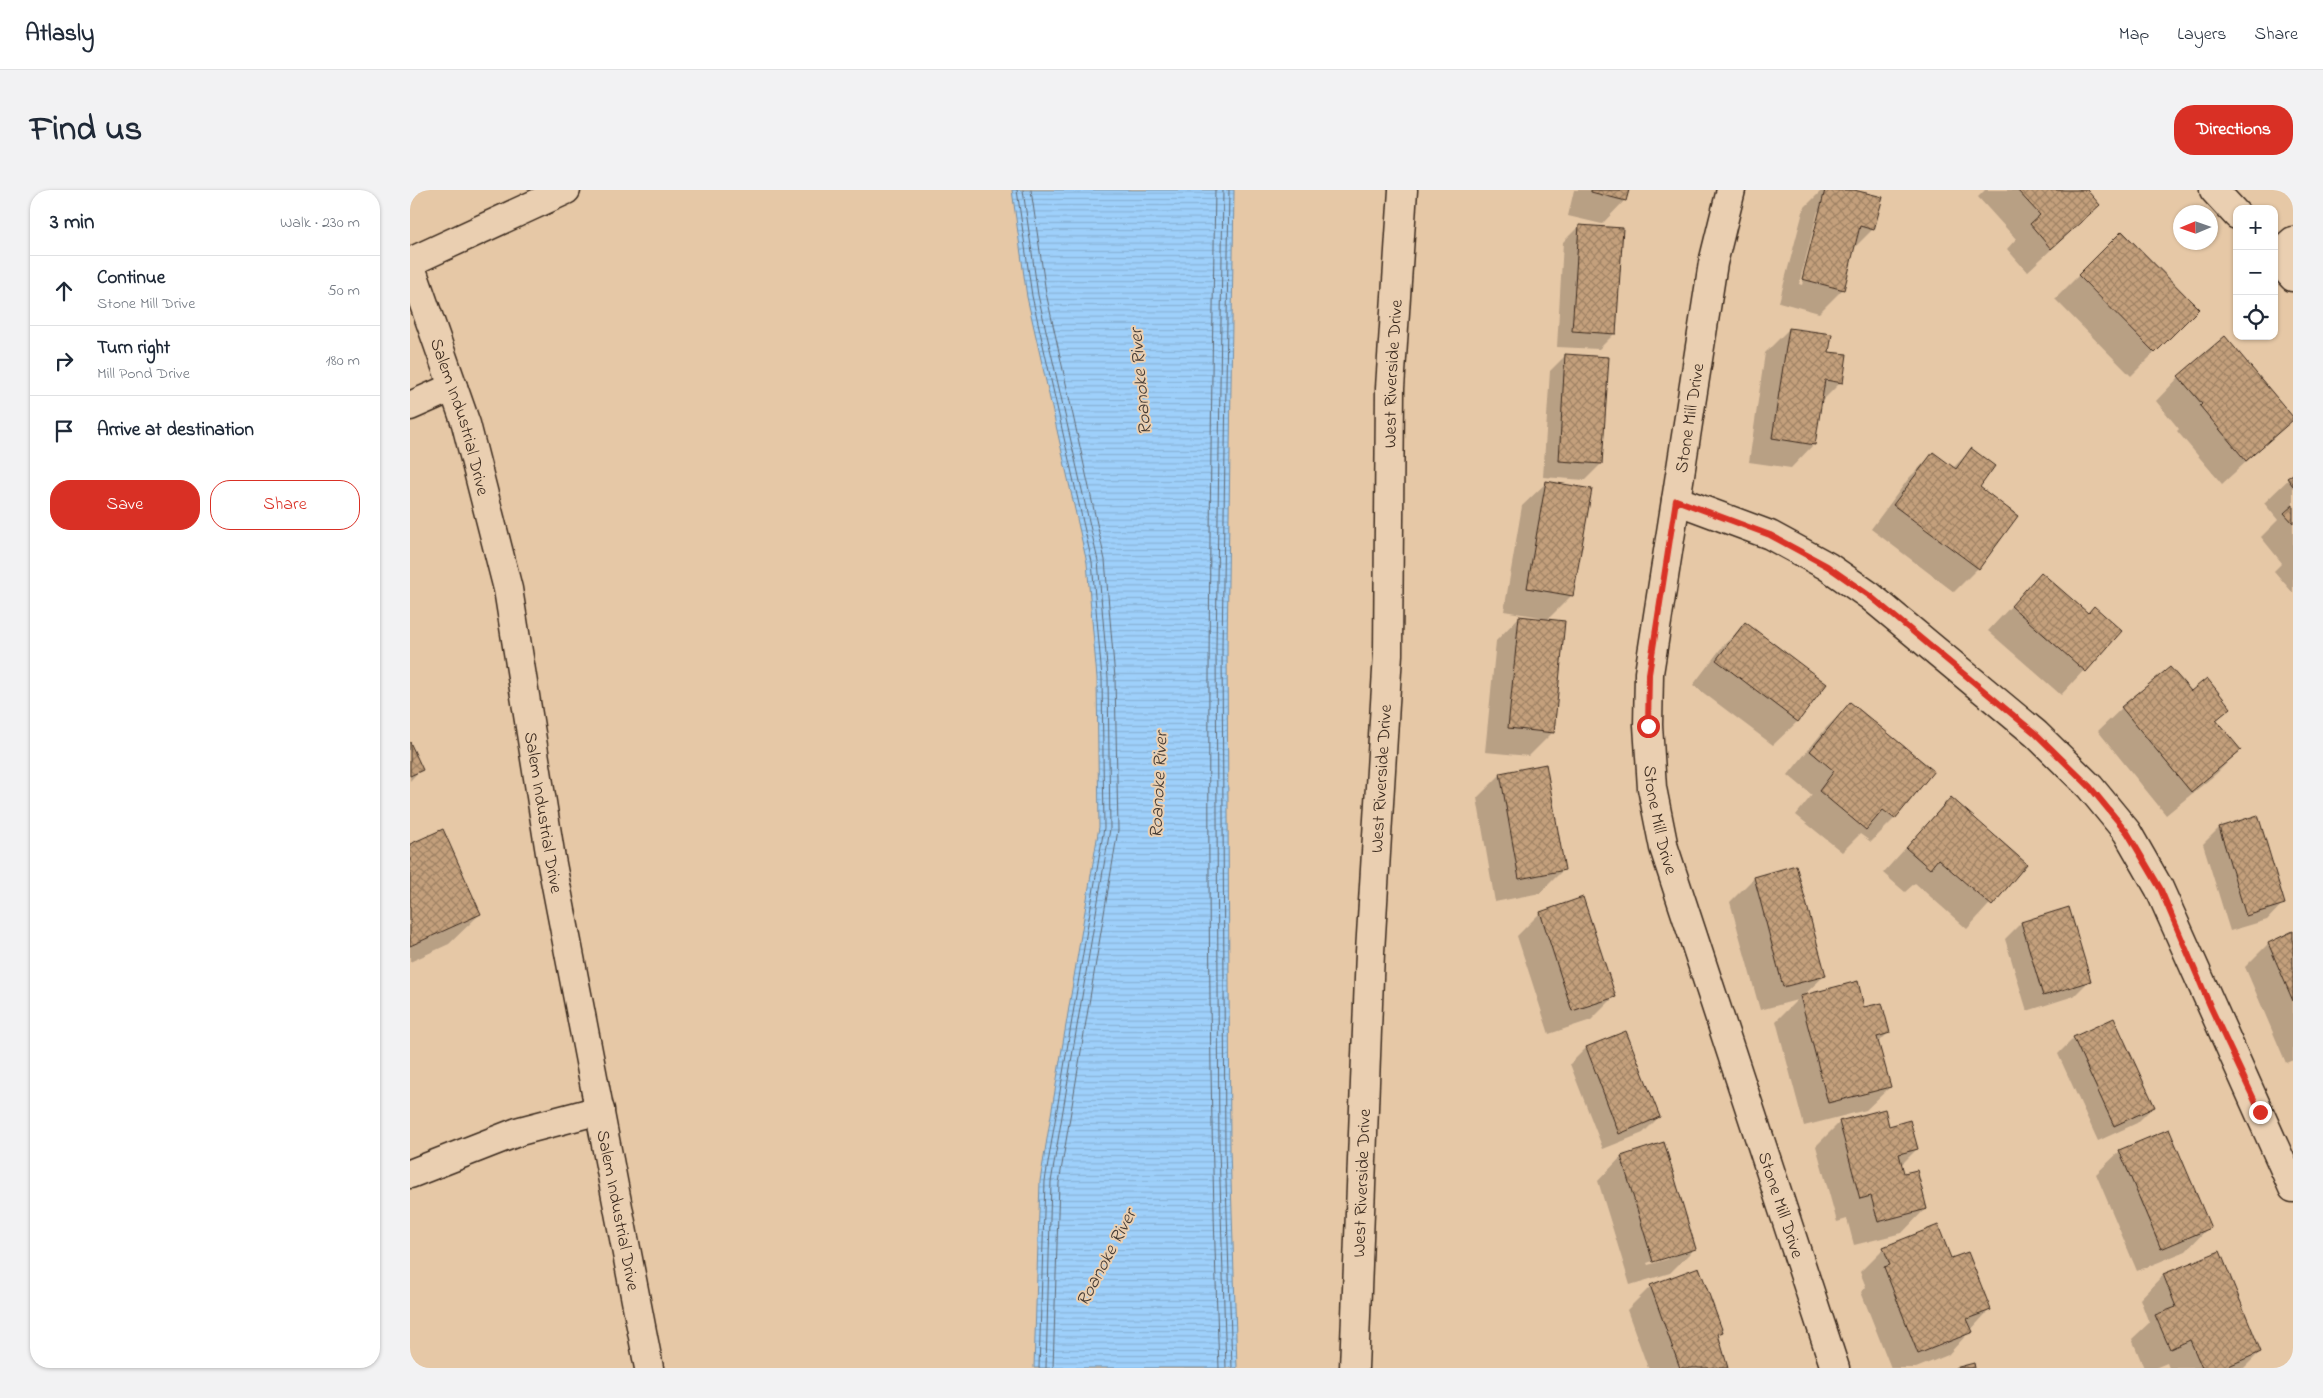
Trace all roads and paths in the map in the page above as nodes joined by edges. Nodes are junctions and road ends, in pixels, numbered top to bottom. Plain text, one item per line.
1 (566, 190) edge
2 (1403, 190) edge
3 (1731, 190) edge
4 (2214, 190) edge
5 (2233, 211) edge
6 (410, 263) edge
7 (453, 387) junction
8 (410, 406) edge
9 (1676, 500) junction
10 (600, 1110) junction
11 (410, 1174) edge
12 (2293, 1188) edge
13 (649, 1368) edge
14 (1354, 1368) edge
15 (1835, 1368) edge

1 - 6 street
2 - 14 street, West Riverside Drive
3 - 9 street, Stone Mill Drive
4 - 5 street
6 - 7 street, Salem Industrial Drive
7 - 8 street
7 - 10 street, Salem Industrial Drive
9 - 12 street
9 - 15 street, Stone Mill Drive
10 - 11 street
10 - 13 street, Salem Industrial Drive

